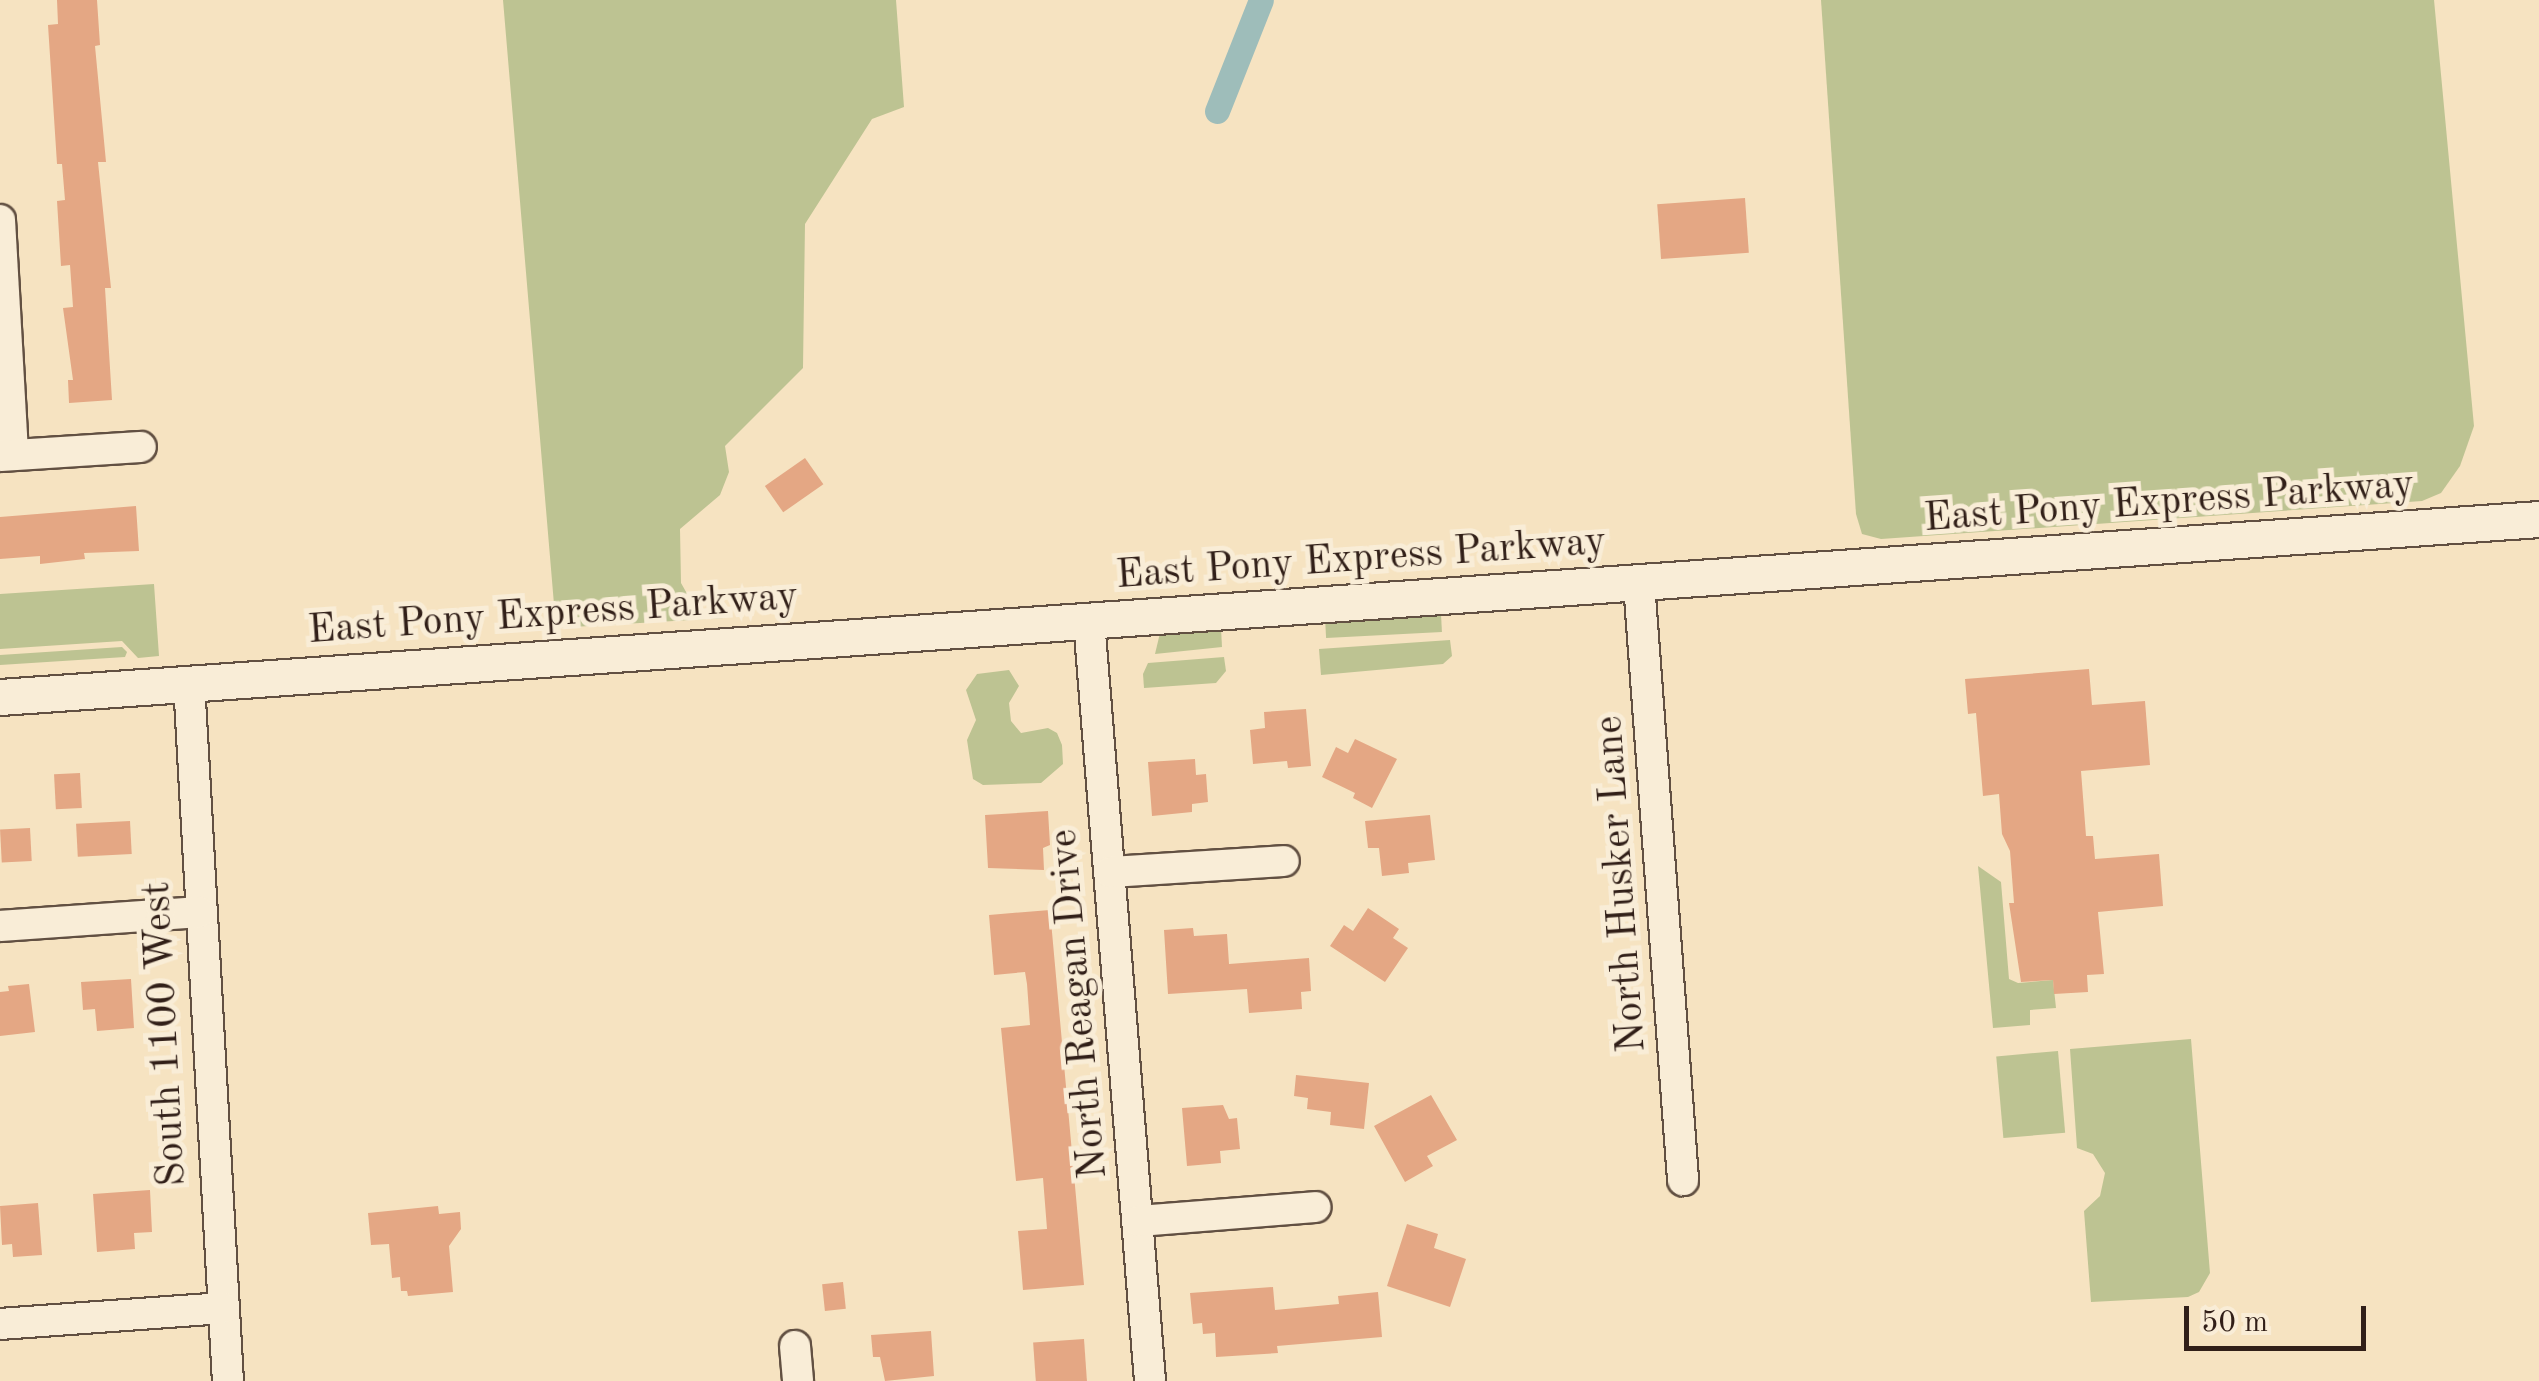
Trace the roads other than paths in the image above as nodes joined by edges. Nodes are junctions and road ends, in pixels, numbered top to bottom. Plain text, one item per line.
1 (0, 220) edge
2 (141, 447) dead end
3 (6, 456) edge
4 (2539, 520) edge
5 (1638, 584) junction
6 (1089, 621) junction
7 (188, 682) junction
8 (0, 697) edge
9 (1284, 860) dead end
10 (1110, 872) junction
11 (200, 912) junction
12 (0, 926) edge
13 (1683, 1180) dead end
14 (1315, 1206) dead end
15 (1138, 1220) junction
16 (223, 1308) junction
17 (0, 1324) edge
18 (795, 1346) dead end
19 (228, 1381) edge
20 (798, 1381) edge
21 (1150, 1381) edge

1 - 3 street
2 - 3 street
4 - 5 street, East Pony Express Parkway
5 - 6 street, East Pony Express Parkway
5 - 13 street, North Husker Lane
6 - 7 street, East Pony Express Parkway
6 - 10 street, North Reagan Drive
7 - 8 street, East Pony Express Parkway
7 - 11 street, South 1100 West
9 - 10 street
10 - 15 street, North Reagan Drive
11 - 12 street
11 - 16 street, South 1100 West
14 - 15 street
15 - 21 street, North Reagan Drive
16 - 17 street
16 - 19 street, South 1100 West
18 - 20 street

